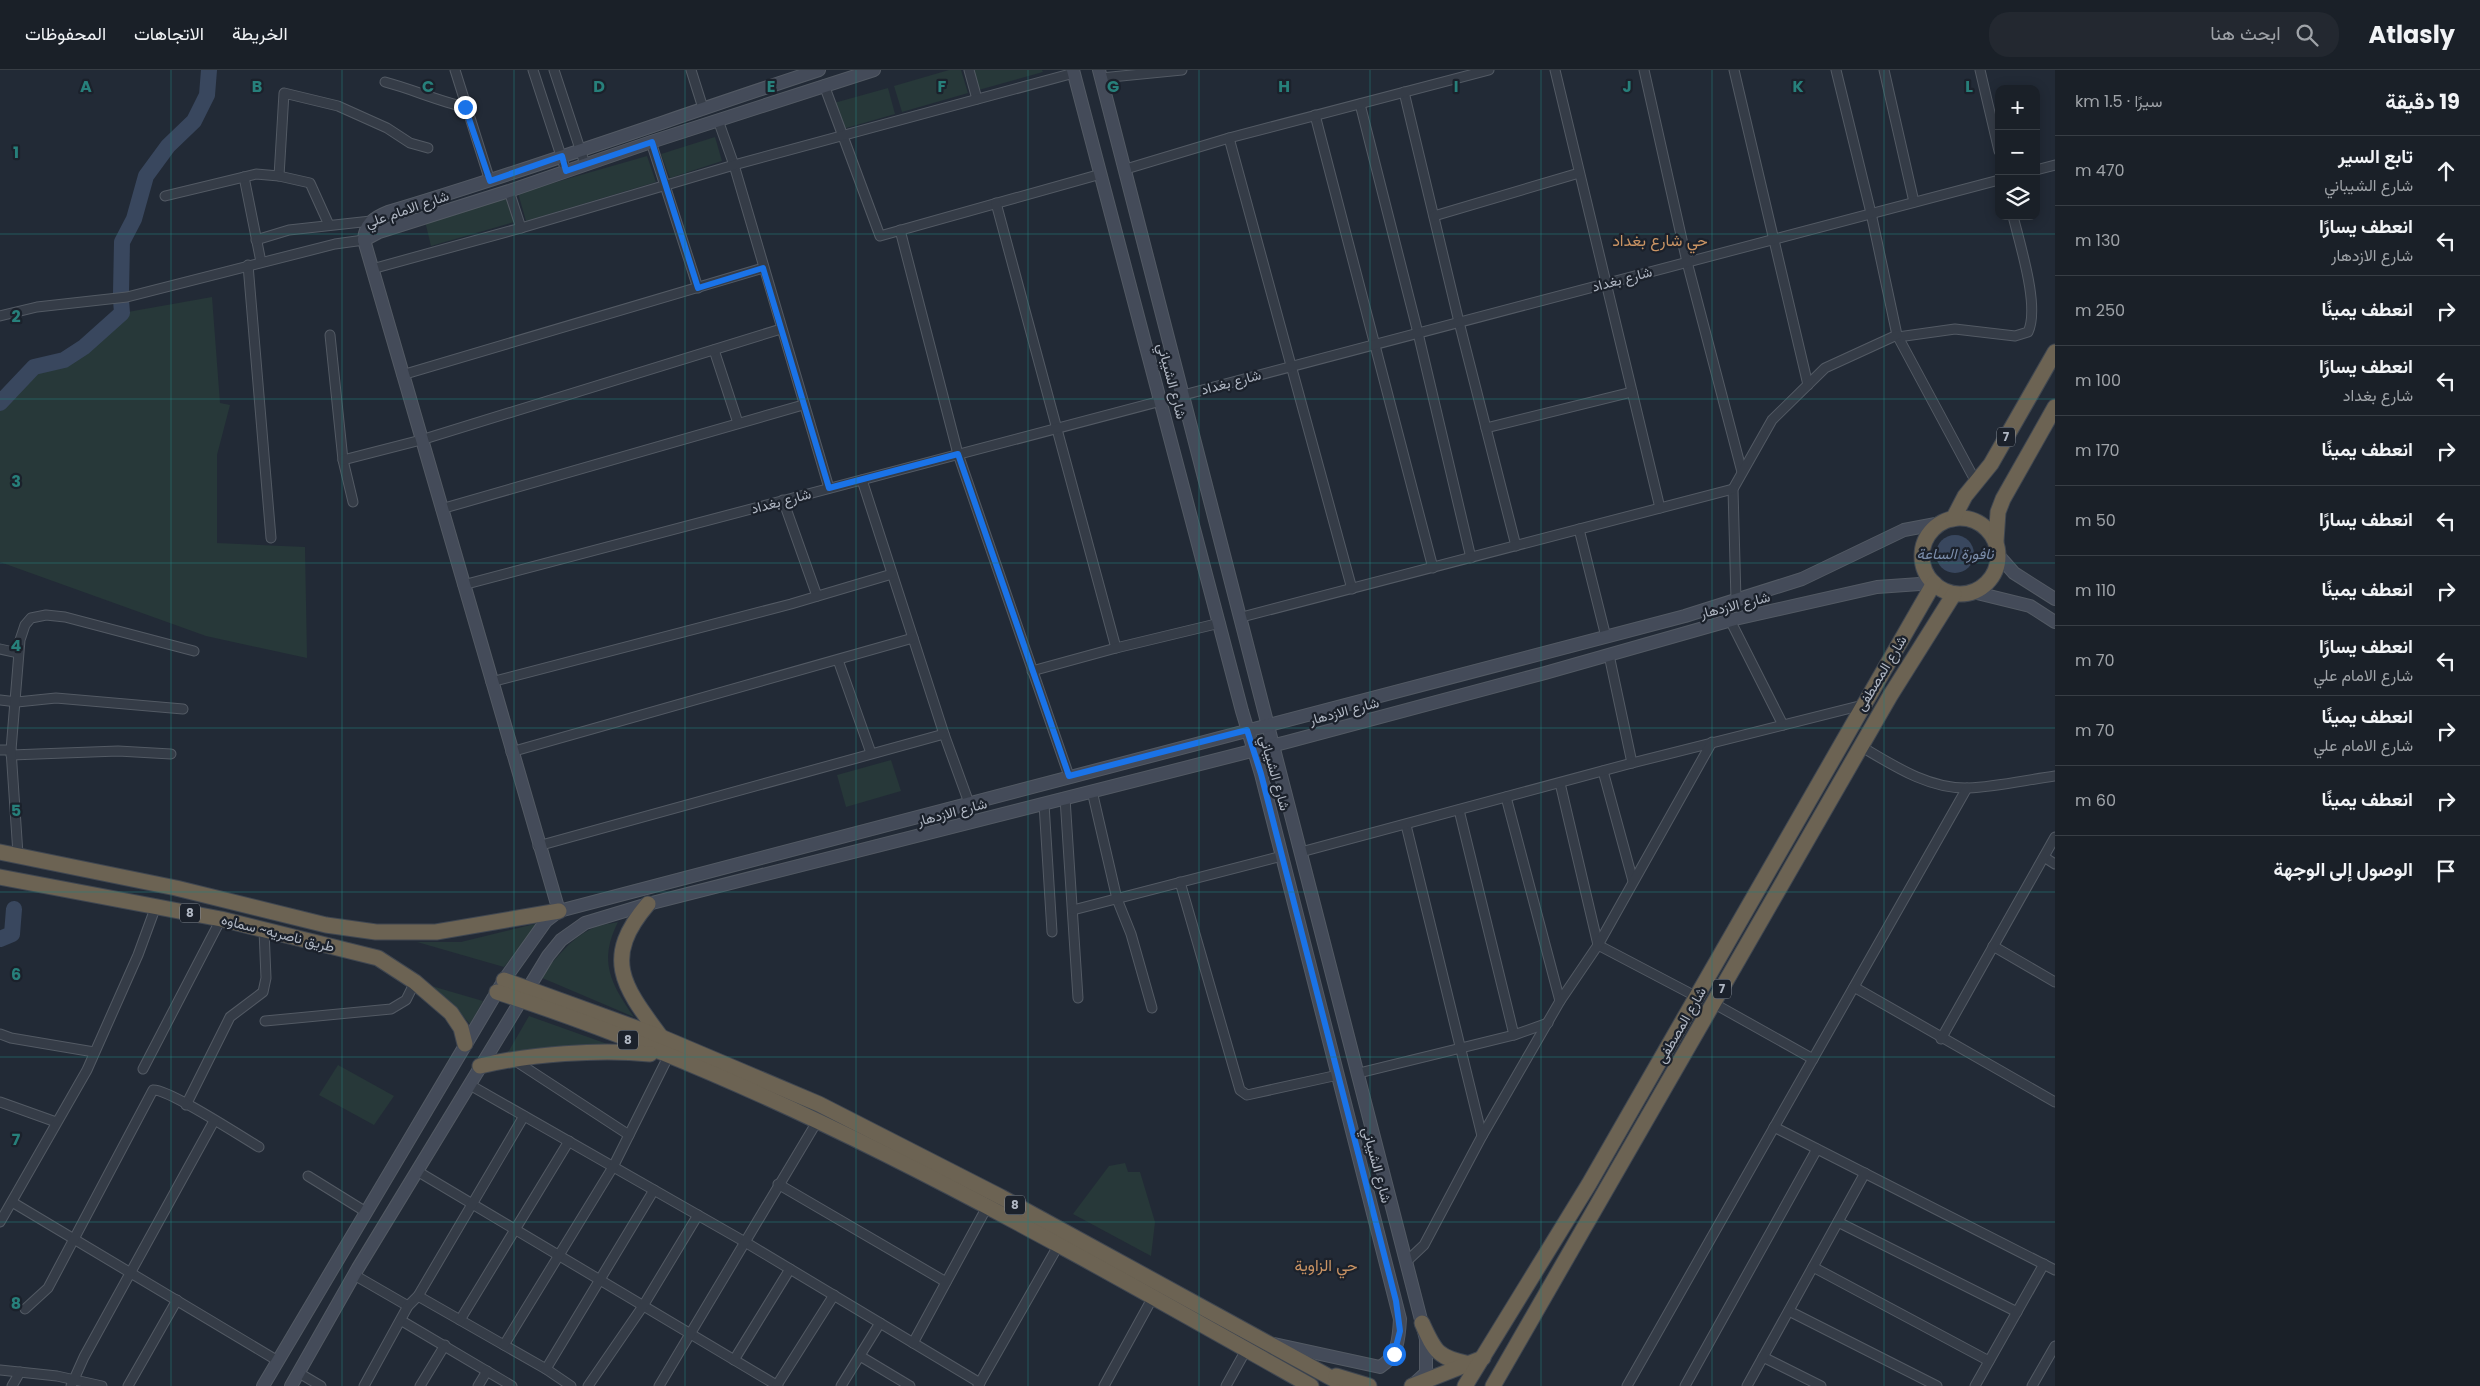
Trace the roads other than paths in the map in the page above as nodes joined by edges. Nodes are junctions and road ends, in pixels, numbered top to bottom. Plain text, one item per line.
1 (455, 70) edge
2 (534, 70) edge
3 (554, 70) edge
4 (691, 70) edge
5 (819, 70) edge
6 (874, 70) edge
7 (969, 70) edge
8 (1182, 70) edge
9 (1489, 70) edge
10 (1555, 70) edge
11 (1644, 70) edge
12 (1734, 70) edge
13 (1836, 70) edge
14 (1884, 70) edge
15 (1980, 70) edge
16 (1074, 71) edge
17 (1471, 72) edge
18 (1100, 74) edge
19 (385, 82) dead end
20 (824, 85) junction
21 (1404, 92) junction
22 (977, 99) junction
23 (1360, 104) junction
24 (465, 107) junction
25 (703, 108) junction
26 (1316, 116) junction
27 (718, 120) junction
28 (1995, 134) edge
29 (843, 136) junction
30 (1229, 138) junction
31 (652, 142) junction
32 (428, 148) dead end
33 (580, 149) junction
34 (562, 156) junction
35 (584, 164) junction
36 (734, 165) junction
37 (2055, 165) edge
38 (1126, 169) junction
39 (2040, 169) edge
40 (566, 171) junction
41 (1579, 173) junction
42 (1101, 174) junction
43 (279, 176) junction
44 (244, 177) junction
45 (490, 181) junction
46 (1995, 181) edge
47 (666, 185) junction
48 (509, 191) junction
49 (165, 196) dead end
50 (1914, 202) junction
51 (996, 203) junction
52 (1871, 213) junction
53 (1434, 216) junction
54 (2014, 220) edge
55 (371, 221) junction
56 (329, 225) junction
57 (521, 228) junction
58 (900, 230) junction
59 (1776, 239) junction
60 (256, 240) junction
61 (364, 240) junction
62 (261, 262) junction
63 (1687, 262) junction
64 (248, 265) junction
65 (763, 268) junction
66 (372, 269) junction
67 (1605, 284) junction
68 (698, 288) junction
69 (0, 316) edge
70 (1459, 322) junction
71 (781, 330) junction
72 (1418, 333) junction
73 (330, 335) dead end
74 (1898, 336) junction
75 (1375, 344) junction
76 (714, 350) junction
77 (2055, 352) edge
78 (1292, 366) junction
79 (402, 375) junction
80 (1808, 385) junction
81 (1632, 392) junction
82 (1184, 394) junction
83 (1161, 400) junction
84 (803, 405) junction
85 (2055, 407) edge
86 (738, 423) junction
87 (1058, 428) junction
88 (1486, 428) junction
89 (422, 440) junction
90 (958, 454) junction
91 (343, 460) junction
92 (1742, 472) junction
93 (862, 480) junction
94 (1976, 482) junction
95 (829, 488) junction
96 (1733, 489) junction
97 (783, 500) junction
98 (353, 502) dead end
99 (1660, 508) junction
100 (441, 509) junction
101 (1947, 521) junction
102 (1579, 529) junction
103 (271, 538) dead end
104 (1516, 546) junction
105 (1997, 548) junction
106 (1470, 558) junction
107 (1433, 568) junction
108 (892, 574) junction
109 (1934, 583) junction
110 (463, 585) junction
111 (1352, 589) junction
112 (1973, 592) junction
113 (1954, 594) junction
114 (816, 596) junction
115 (2055, 599) edge
116 (1736, 600) junction
117 (1242, 617) junction
118 (1730, 620) junction
119 (2055, 622) edge
120 (1220, 623) junction
121 (1606, 637) junction
122 (913, 638) junction
123 (1116, 648) junction
124 (0, 649) edge
125 (194, 651) dead end
126 (18, 653) junction
127 (1540, 654) junction
128 (1609, 655) junction
129 (838, 660) junction
130 (1032, 671) junction
131 (1545, 673) junction
132 (491, 682) junction
133 (0, 700) edge
134 (17, 702) junction
135 (1863, 704) junction
136 (183, 709) dead end
137 (1783, 725) junction
138 (1268, 726) junction
139 (1247, 730) junction
140 (944, 734) junction
141 (1712, 742) junction
142 (1273, 745) junction
143 (1862, 747) junction
144 (0, 750) edge
145 (1253, 750) junction
146 (12, 752) junction
147 (511, 752) junction
148 (871, 753) junction
149 (171, 754) dead end
150 (1632, 763) junction
151 (1603, 771) junction
152 (1069, 776) junction
153 (2055, 776) edge
154 (1560, 783) junction
155 (1966, 788) junction
156 (1092, 791) junction
157 (1065, 798) junction
158 (1506, 798) junction
159 (969, 803) junction
160 (1044, 804) junction
161 (1459, 810) junction
162 (1406, 825) junction
163 (865, 830) junction
164 (2055, 837) edge
165 (538, 846) junction
166 (869, 847) junction
167 (0, 852) edge
168 (1301, 852) junction
169 (18, 854) junction
170 (1282, 856) junction
171 (2044, 857) junction
172 (2055, 864) edge
173 (0, 876) edge
174 (1633, 881) junction
175 (1180, 882) junction
176 (176, 888) junction
177 (1117, 899) junction
178 (648, 904) junction
179 (163, 908) junction
180 (1073, 910) junction
181 (559, 911) junction
182 (221, 919) junction
183 (264, 930) junction
184 (1052, 932) dead end
185 (1598, 945) junction
186 (1993, 946) junction
187 (415, 982) junction
188 (2055, 982) edge
189 (501, 986) junction
190 (1854, 987) junction
191 (525, 994) junction
192 (1697, 997) junction
193 (1078, 998) dead end
194 (1560, 1001) junction
195 (1714, 1003) junction
196 (1152, 1008) dead end
197 (265, 1021) dead end
198 (1548, 1023) junction
199 (0, 1034) edge
200 (1514, 1035) junction
201 (661, 1037) junction
202 (1941, 1038) junction
203 (465, 1044) junction
204 (1460, 1047) junction
205 (94, 1052) junction
206 (669, 1056) junction
207 (1813, 1059) junction
208 (514, 1060) junction
209 (480, 1066) junction
210 (143, 1069) dead end
211 (1358, 1073) junction
212 (1338, 1075) junction
213 (470, 1085) junction
214 (0, 1102) edge
215 (2055, 1102) edge
216 (186, 1104) junction
217 (524, 1116) junction
218 (818, 1120) junction
219 (214, 1121) junction
220 (56, 1122) junction
221 (1774, 1127) junction
222 (629, 1135) junction
223 (1482, 1136) junction
224 (569, 1141) junction
225 (259, 1147) dead end
226 (1817, 1149) junction
227 (1380, 1156) junction
228 (1360, 1161) junction
229 (613, 1167) junction
230 (417, 1171) junction
231 (1865, 1174) junction
232 (308, 1176) dead end
233 (778, 1184) junction
234 (654, 1190) junction
235 (1001, 1197) junction
236 (983, 1201) junction
237 (12, 1202) junction
238 (472, 1204) junction
239 (366, 1212) junction
240 (698, 1215) junction
241 (0, 1222) edge
242 (1838, 1222) junction
243 (516, 1230) junction
244 (75, 1238) junction
245 (745, 1242) junction
246 (1058, 1246) junction
247 (558, 1255) junction
248 (339, 1256) junction
249 (1406, 1262) junction
250 (2044, 1264) junction
251 (1813, 1268) junction
252 (790, 1269) junction
253 (2055, 1270) edge
254 (357, 1272) junction
255 (131, 1273) junction
256 (600, 1280) junction
257 (946, 1282) junction
258 (418, 1296) junction
259 (834, 1296) junction
260 (1153, 1297) junction
261 (177, 1300) junction
262 (408, 1306) junction
263 (643, 1306) junction
264 (25, 1309) dead end
265 (1789, 1311) junction
266 (2017, 1312) junction
267 (460, 1320) junction
268 (402, 1321) junction
269 (880, 1323) junction
270 (1422, 1323) junction
271 (690, 1334) junction
272 (1267, 1342) junction
273 (913, 1343) junction
274 (504, 1344) junction
275 (445, 1345) junction
276 (2055, 1346) edge
277 (1246, 1350) junction
278 (860, 1356) junction
279 (1763, 1358) junction
280 (734, 1360) junction
281 (278, 1361) junction
282 (1476, 1361) junction
283 (1989, 1361) junction
284 (1506, 1362) junction
285 (1308, 1367) junction
286 (546, 1369) junction
287 (0, 1370) edge
288 (487, 1371) junction
289 (20, 1372) junction
290 (299, 1373) junction
291 (73, 1382) edge
292 (979, 1384) edge
293 (662, 1385) edge
294 (12, 1386) edge
295 (102, 1386) edge
296 (128, 1386) edge
297 (263, 1386) edge
298 (291, 1386) edge
299 (321, 1386) edge
300 (364, 1386) edge
301 (420, 1386) edge
302 (478, 1386) edge
303 (512, 1386) edge
304 (571, 1386) edge
305 (588, 1386) edge
306 (777, 1386) edge
307 (841, 1386) edge
308 (910, 1386) edge
309 (1104, 1386) edge
310 (1226, 1386) edge
311 (1311, 1386) edge
312 (1346, 1386) edge
313 (1369, 1386) edge
314 (1412, 1386) edge
315 (1466, 1386) edge
316 (1493, 1386) edge
317 (1506, 1386) edge
318 (1627, 1386) edge
319 (1685, 1386) edge
320 (1747, 1386) edge
321 (1821, 1386) edge
322 (1937, 1386) edge
323 (1975, 1386) edge
324 (2032, 1386) edge

1 - 24 street
2 - 34 street
3 - 33 street
4 - 25 street
5 - 25 main road, شارع الامام علي
6 - 20 main road, شارع الامام علي
7 - 22 street
8 - 18 street
9 - 17 street
10 - 41 street
11 - 63 street
12 - 59 street
13 - 52 street
14 - 50 street
15 - 28 street
16 - 22 street
16 - 42 main road, شارع الشيباني
17 - 21 street
18 - 38 main road, شارع الشيباني
19 - 24 street
20 - 27 main road, شارع الامام علي
20 - 29 street
21 - 23 street
21 - 53 street
22 - 29 street
23 - 26 street
23 - 72 street
24 - 45 street
25 - 33 main road, شارع الامام علي
26 - 30 street
26 - 75 street
27 - 31 main road, شارع الامام علي
27 - 36 street
29 - 36 street
29 - 58 street
30 - 38 street
30 - 78 street
31 - 35 main road, شارع الامام علي
31 - 47 street
32 - 43 street
33 - 34 main road, شارع الامام علي
33 - 35 street
34 - 40 street
34 - 45 main road, شارع الامام علي
35 - 40 main road, شارع الامام علي
36 - 47 street
36 - 65 street
37 - 39 street
38 - 82 main road, شارع الشيباني
40 - 48 main road, شارع الامام علي
41 - 53 street
41 - 67 street
42 - 51 street
42 - 83 main road, شارع الشيباني
43 - 44 street
43 - 56 street
44 - 49 street
44 - 60 street
45 - 55 main road, شارع الامام علي
46 - 50 street, شارع بغداد
47 - 57 street
47 - 68 street
48 - 57 street
48 - 61 main road, شارع الامام علي
50 - 52 street, شارع بغداد
51 - 58 street
51 - 87 street
52 - 59 street, شارع بغداد
52 - 74 street
53 - 70 street
54 - 74 street
55 - 56 street
55 - 61 main road, شارع الامام علي
56 - 60 street
57 - 66 street
58 - 90 street
59 - 63 street, شارع بغداد
59 - 80 street
60 - 62 street
61 - 62 street
61 - 66 main road
62 - 64 street
63 - 67 street, شارع بغداد
63 - 92 street
64 - 69 street
64 - 103 street
65 - 68 street
65 - 71 street
66 - 79 main road
67 - 70 street, شارع بغداد
67 - 81 street
68 - 79 street
70 - 72 street, شارع بغداد
70 - 88 street
71 - 76 street
71 - 84 street
72 - 75 street, شارع بغداد
72 - 106 street
73 - 91 street
74 - 80 street
74 - 94 street
75 - 78 street, شارع بغداد
75 - 107 street
76 - 86 street
76 - 89 street
77 - 94 highway, 7
78 - 82 street, شارع بغداد
78 - 111 street
79 - 89 main road
80 - 92 street
81 - 88 street
81 - 99 street
82 - 83 street, شارع بغداد
82 - 117 main road, شارع الشيباني
83 - 87 street, شارع بغداد
83 - 120 main road, شارع الشيباني
84 - 86 street
84 - 95 street
85 - 105 highway, 7
86 - 100 street
87 - 90 street, شارع بغداد
87 - 123 street
88 - 104 street
89 - 91 street
89 - 100 main road
90 - 93 street, شارع بغداد
90 - 130 street
91 - 98 street
92 - 96 street
93 - 95 street, شارع بغداد
93 - 108 street
94 - 101 highway, 7
95 - 97 street, شارع بغداد
96 - 99 street
96 - 116 street
97 - 110 street, شارع بغداد
97 - 114 street
99 - 102 street
100 - 110 main road
101 - 105 highway
101 - 109 highway, 7
101 - 116 main road, شارع الازدهار
102 - 104 street
102 - 121 street
104 - 106 street
105 - 112 highway, 7
105 - 115 main road
106 - 107 street
107 - 111 street
108 - 114 street
108 - 122 street
109 - 113 highway
109 - 118 main road, شارع الازدهار
109 - 135 highway, شارع المصطفى / 7
110 - 132 main road
111 - 117 street
112 - 113 highway
112 - 119 main road
113 - 143 highway, شارع المصطفى / 7
114 - 132 street
116 - 121 main road, شارع الازدهار
117 - 138 main road, شارع الشيباني
118 - 128 main road, شارع الازدهار
118 - 137 street
120 - 123 street
120 - 139 main road, شارع الشيباني
121 - 127 main road, شارع الازدهار
122 - 129 street
122 - 140 street
123 - 130 street
124 - 126 street
125 - 126 street
126 - 134 street
127 - 131 main road
127 - 138 main road, شارع الازدهار
128 - 131 main road, شارع الازدهار
128 - 150 street
129 - 147 street
129 - 148 street
130 - 152 street
131 - 142 main road, شارع الازدهار
132 - 147 main road
133 - 134 street
134 - 136 street
134 - 146 street
135 - 137 street
135 - 192 highway, شارع المصطفى / 7
137 - 141 street
138 - 139 main road, شارع الازدهار
138 - 142 main road, شارع الشيباني
139 - 145 main road, شارع الشيباني
139 - 152 main road, شارع الازدهار
140 - 148 street
140 - 159 street
141 - 150 street
141 - 174 street
142 - 145 main road, شارع الازدهار
142 - 168 main road, شارع الشيباني
143 - 155 street
143 - 195 highway, شارع المصطفى / 7
144 - 146 street
145 - 156 main road, شارع الازدهار
145 - 170 main road, شارع الشيباني
146 - 149 street
146 - 169 street
147 - 165 main road
148 - 165 street
150 - 151 street
151 - 154 street
151 - 174 street
152 - 159 main road, شارع الازدهار
153 - 155 street
154 - 158 street
154 - 185 street
155 - 190 street
156 - 157 main road, شارع الازدهار
156 - 177 street
157 - 160 main road, شارع الازدهار
157 - 180 street
158 - 161 street
158 - 194 street
159 - 163 main road, شارع الازدهار
160 - 166 main road, شارع الازدهار
160 - 184 street
161 - 162 street
161 - 200 street
162 - 168 street
162 - 204 street
163 - 166 main road
163 - 181 main road, شارع الازدهار
164 - 171 street
165 - 181 main road
166 - 178 main road, شارع الازدهار
167 - 169 highway, طريق ناصريه~ سماوه / 8
168 - 211 main road, شارع الشيباني
169 - 176 highway, طريق ناصريه~ سماوه / 8
170 - 175 street
170 - 212 main road, شارع الشيباني
171 - 172 street
171 - 186 street
173 - 179 highway, طريق ناصريه~ سماوه / 8
174 - 185 street
175 - 177 street
175 - 212 street
176 - 179 highway
176 - 181 highway, طريق ناصريه~ سماوه / 8
177 - 180 street
177 - 196 street
178 - 191 main road, شارع الازدهار
178 - 201 highway
179 - 182 highway, طريق ناصريه~ سماوه / 8
179 - 205 street
180 - 193 street
181 - 189 main road
182 - 183 highway, طريق ناصريه~ سماوه / 8
182 - 210 street
183 - 187 highway, طريق ناصريه~ سماوه / 8
183 - 216 street
185 - 192 street
185 - 194 street
186 - 188 street
186 - 202 street
187 - 197 street
187 - 203 highway, طريق ناصريه~ سماوه
189 - 191 highway, 8
189 - 203 main road
190 - 202 street
190 - 207 street
191 - 201 highway, 8
191 - 206 highway, 8
191 - 209 main road, شارع الازدهار
192 - 282 highway, شارع المصطفى / 7
194 - 198 street
195 - 207 street
195 - 284 highway, شارع المصطفى / 7
198 - 200 street
198 - 223 street
199 - 205 street
200 - 204 street
201 - 236 highway, 8
202 - 215 street
203 - 239 main road
204 - 211 street
204 - 223 street
205 - 220 street
206 - 208 highway
206 - 218 highway, 8
206 - 222 street
207 - 221 street
208 - 209 highway
208 - 222 street
209 - 213 main road, شارع الازدهار
211 - 227 main road, شارع الشيباني
212 - 228 main road, شارع الشيباني
213 - 217 street
213 - 230 main road, شارع الازدهار
214 - 220 street
216 - 219 street
216 - 244 street
217 - 224 street
217 - 238 street
218 - 233 street
218 - 236 highway, 8
219 - 225 street
219 - 255 street
220 - 237 street
221 - 226 street
221 - 318 street
222 - 229 street
223 - 249 street
224 - 229 street
224 - 243 street
226 - 231 street
226 - 319 street
227 - 228 main road
227 - 249 main road, شارع الشيباني
228 - 272 main road, شارع الشيباني
229 - 234 street
229 - 247 street
230 - 238 street
230 - 254 main road, شارع الازدهار
231 - 242 street
231 - 250 street
232 - 239 street
233 - 245 street
233 - 257 street
234 - 240 street
234 - 256 street
235 - 236 highway, 8
235 - 236 highway
235 - 272 highway, 8
236 - 246 highway, 8
236 - 257 street
237 - 241 street
237 - 244 street
238 - 243 street
238 - 258 street
239 - 248 main road
240 - 245 street
240 - 263 street
242 - 251 street
242 - 266 street
243 - 247 street
243 - 267 street
244 - 255 street
244 - 264 street
245 - 252 street
245 - 271 street
246 - 260 highway, 8
246 - 292 street
247 - 256 street
247 - 274 street
248 - 254 main road
248 - 281 main road
249 - 270 main road, شارع الشيباني
250 - 253 street
250 - 266 street
251 - 265 street
251 - 283 street
252 - 259 street
252 - 280 street
254 - 262 street
254 - 290 main road, شارع الازدهار
255 - 261 street
255 - 291 street
256 - 263 street
256 - 286 street
257 - 273 street
258 - 262 street
258 - 267 street
259 - 269 street
259 - 306 street
260 - 277 highway, 8
260 - 309 street
261 - 281 street
261 - 296 street
262 - 268 street
263 - 271 street
263 - 305 street
265 - 279 street
265 - 322 street
266 - 283 street
267 - 274 street
268 - 275 street
268 - 300 street
269 - 273 street
269 - 278 street
270 - 282 highway
270 - 314 main road, شارع الشيباني
271 - 280 street
271 - 293 street
272 - 285 highway, 8
273 - 292 street
274 - 286 street
275 - 288 street
275 - 301 street
276 - 324 street
277 - 310 street
277 - 311 highway, 8
278 - 307 street
278 - 308 street
279 - 320 street
279 - 321 street
280 - 306 street
281 - 297 main road
282 - 314 highway
282 - 315 highway, شارع المصطفى / 7
283 - 323 street
284 - 316 highway, شارع المصطفى / 7
284 - 317 highway
285 - 312 highway, 8
285 - 313 highway
286 - 304 street
287 - 289 street
288 - 302 street
288 - 303 street
289 - 291 street
289 - 294 street
290 - 298 main road, شارع الازدهار
290 - 299 street
291 - 295 street

